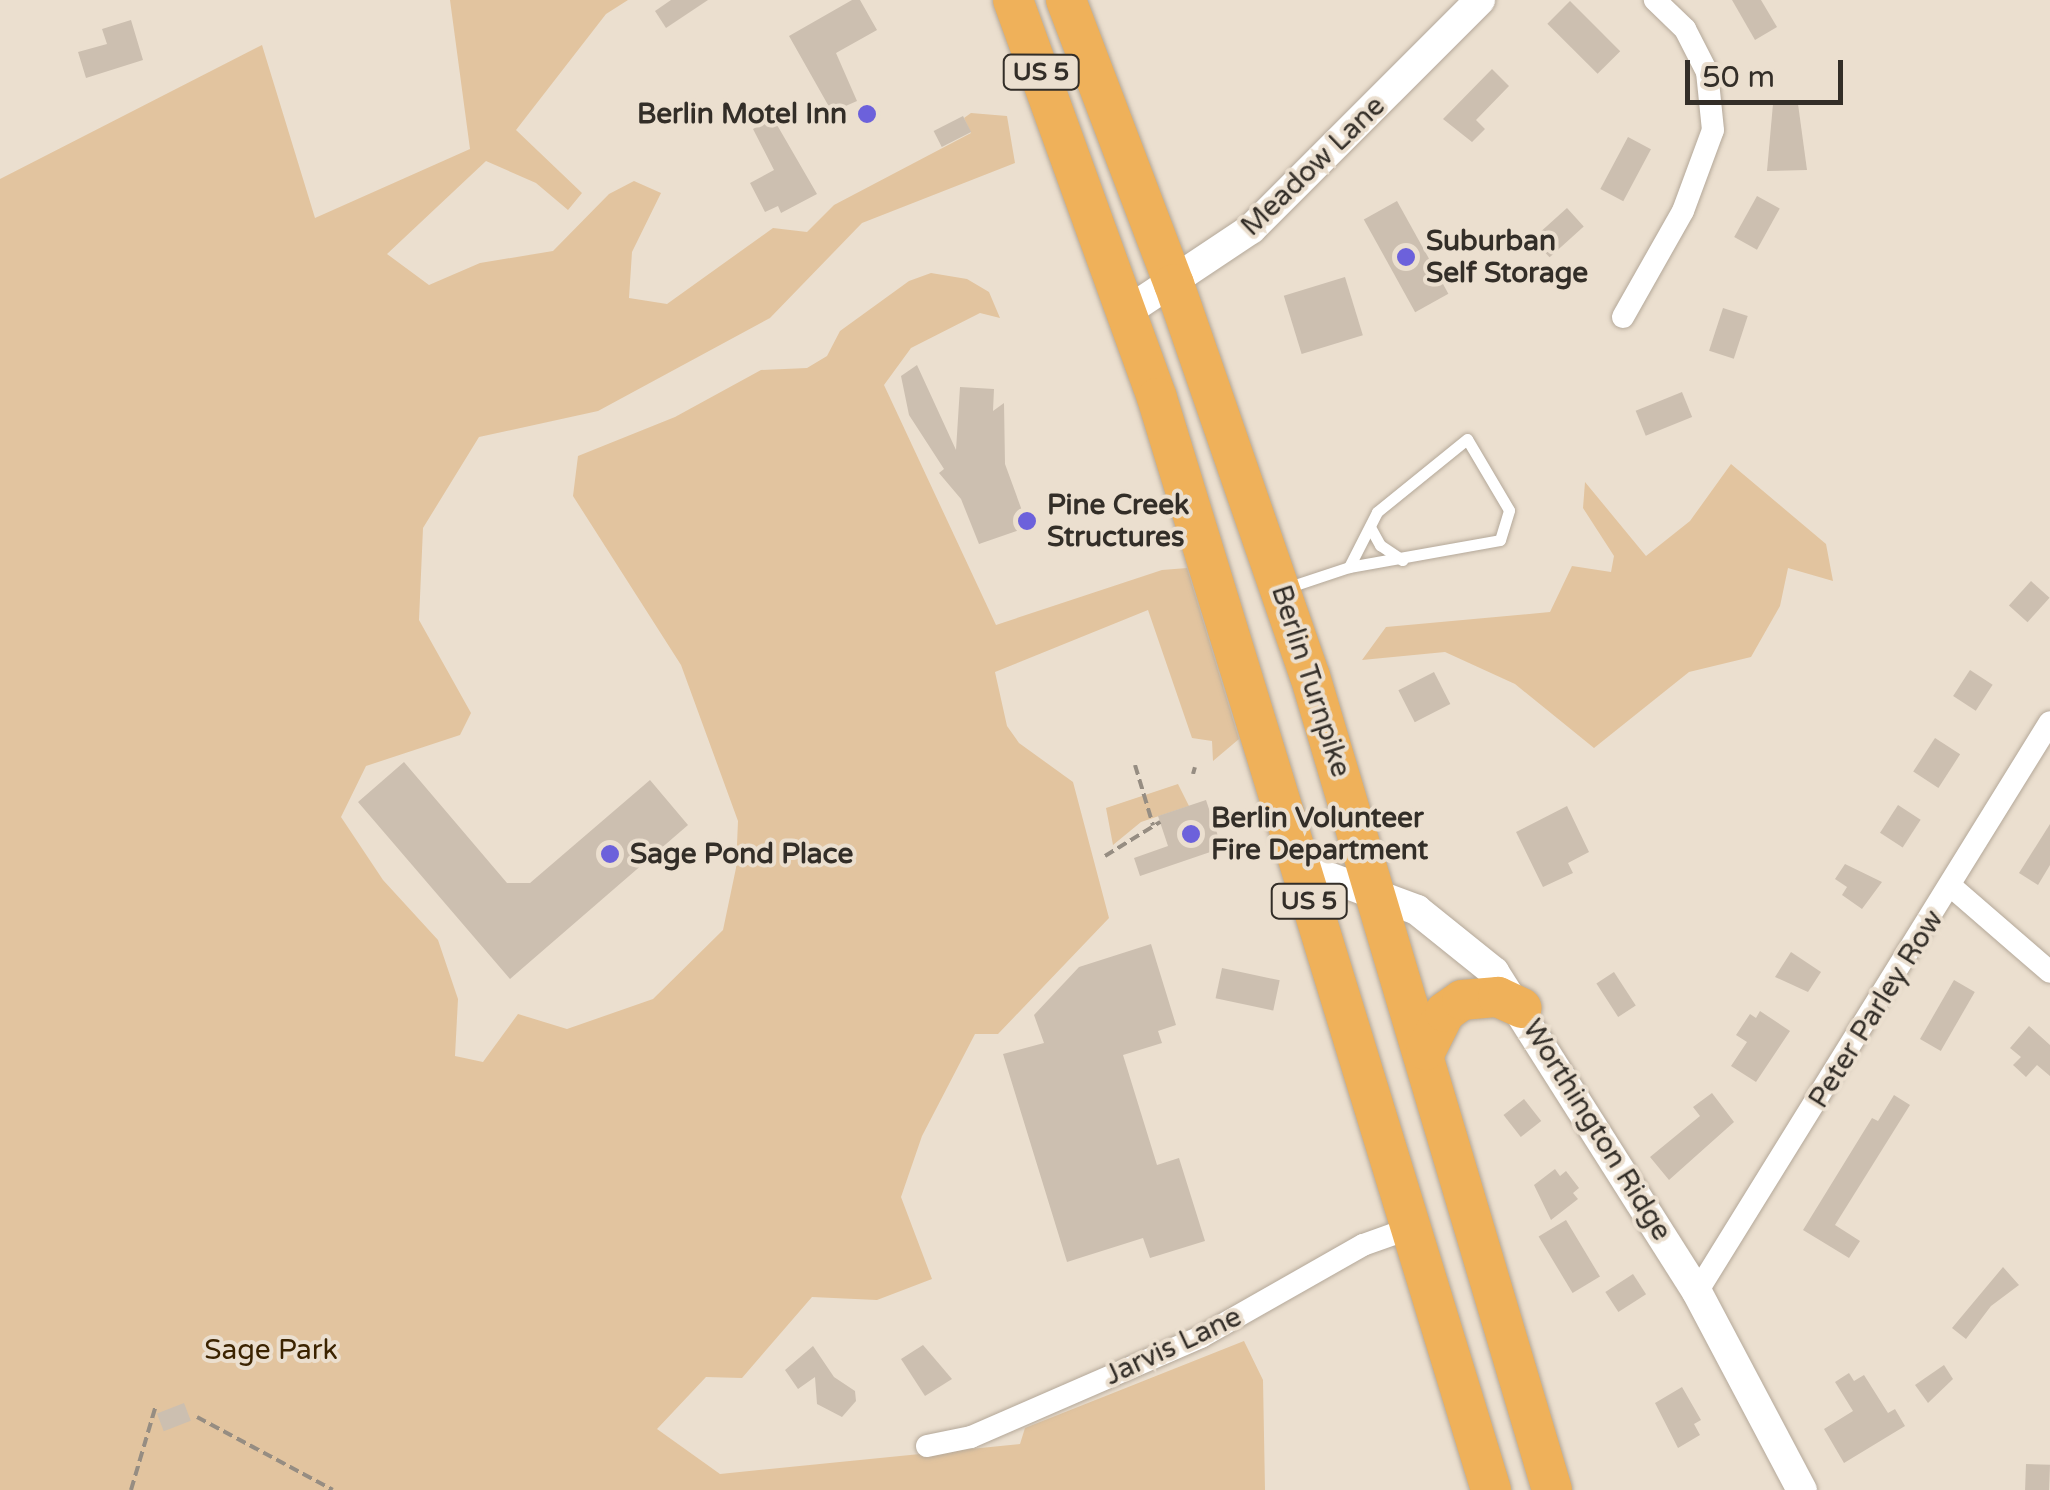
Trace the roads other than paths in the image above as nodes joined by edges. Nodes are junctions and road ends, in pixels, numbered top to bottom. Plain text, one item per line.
1 (1013, 0) edge
2 (1066, 0) edge
3 (1480, 0) edge
4 (1655, 0) edge
5 (1174, 284) junction
6 (1128, 311) junction
7 (1623, 316) dead end
8 (1370, 526) junction
9 (1402, 560) junction
10 (1349, 567) junction
11 (1281, 590) junction
12 (2050, 722) edge
13 (1299, 866) junction
14 (1953, 888) junction
15 (1378, 891) junction
16 (2050, 972) edge
17 (1522, 1008) junction
18 (1426, 1050) junction
19 (1411, 1228) junction
20 (1697, 1292) junction
21 (926, 1446) dead end
22 (1491, 1490) edge
23 (1552, 1490) edge
24 (1802, 1490) edge

1 - 6 highway, US 5
2 - 5 highway, Berlin Turnpike / US 5
3 - 5 street, Meadow Lane
4 - 7 street
5 - 6 street, Meadow Lane
5 - 11 highway, Berlin Turnpike / US 5
6 - 13 highway, US 5
8 - 9 lane
8 - 9 lane
8 - 10 lane
9 - 10 lane
10 - 11 lane
11 - 15 highway, Berlin Turnpike / US 5
12 - 14 street, Peter Parley Row
13 - 15 street, Worthington Ridge
13 - 19 highway, US 5
14 - 16 street
14 - 20 street, Peter Parley Row
15 - 17 street, Worthington Ridge
15 - 18 highway, Berlin Turnpike / US 5
17 - 18 highway
17 - 20 street, Worthington Ridge
18 - 23 highway, Berlin Turnpike / US 5
19 - 21 street, Jarvis Lane
19 - 22 highway, US 5
20 - 24 street, Worthington Ridge

